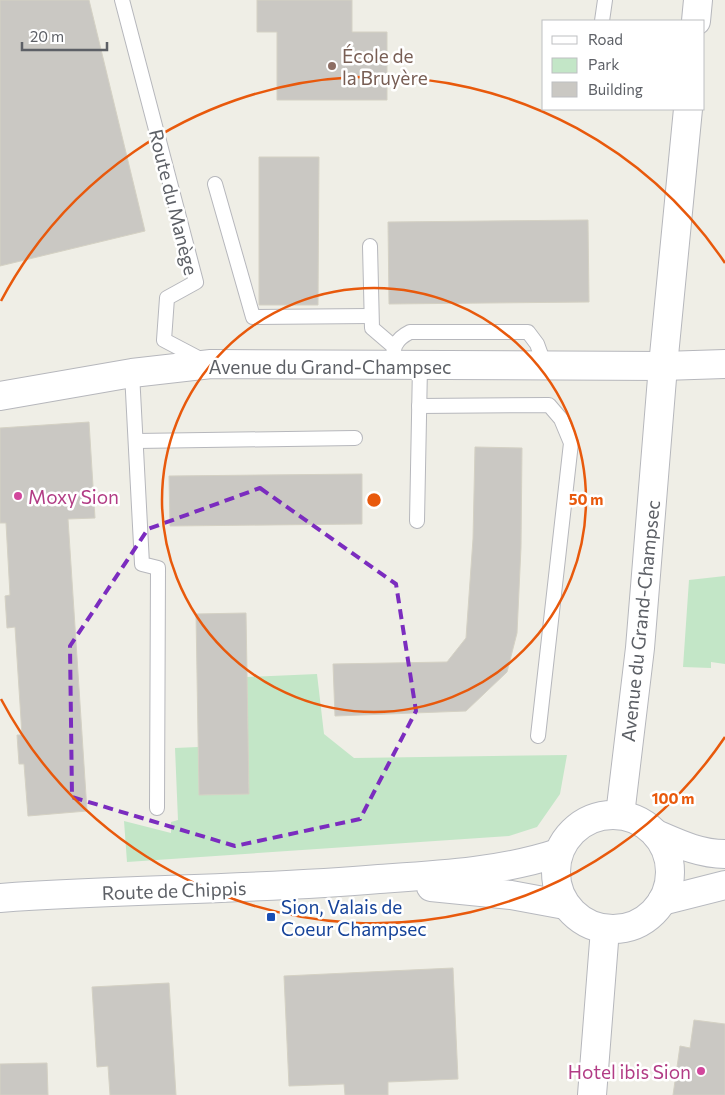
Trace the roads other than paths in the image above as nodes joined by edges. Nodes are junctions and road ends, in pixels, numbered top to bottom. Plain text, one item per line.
1 (122, 0) edge
2 (605, 0) edge
3 (698, 0) edge
4 (602, 20) edge
5 (696, 20) edge
6 (688, 110) edge
7 (215, 184) dead end
8 (370, 246) dead end
9 (371, 316) junction
10 (392, 356) junction
11 (211, 364) junction
12 (725, 364) edge
13 (420, 366) junction
14 (545, 366) junction
15 (663, 366) junction
16 (132, 373) junction
17 (0, 396) edge
18 (419, 406) junction
19 (355, 438) dead end
20 (136, 441) junction
21 (417, 522) dead end
22 (538, 736) dead end
23 (157, 808) dead end
24 (620, 815) junction
25 (656, 834) junction
26 (558, 853) junction
27 (725, 854) edge
28 (347, 882) junction
29 (725, 885) edge
30 (0, 898) edge
31 (662, 901) junction
32 (565, 905) junction
33 (605, 929) junction
34 (592, 1095) edge

1 - 11 lane, Route du Manège
2 - 4 lane
3 - 5 street
6 - 15 street, Avenue du Grand-Champsec
7 - 9 lane
8 - 9 lane
9 - 10 lane
10 - 11 street, Avenue du Grand-Champsec
10 - 13 street, Avenue du Grand-Champsec
10 - 14 lane
11 - 16 street, Avenue du Grand-Champsec
12 - 15 street
13 - 14 street, Avenue du Grand-Champsec
13 - 18 lane
14 - 15 street, Avenue du Grand-Champsec
15 - 24 street, Avenue du Grand-Champsec
16 - 17 street, Avenue du Grand-Champsec
16 - 20 lane
18 - 21 lane
18 - 22 lane
19 - 20 lane
20 - 23 lane
24 - 25 street
24 - 26 street
25 - 27 street
25 - 31 street
26 - 28 street, Route de Chippis
26 - 32 street
28 - 30 street, Route de Chippis
28 - 32 street, Route de Chippis
29 - 31 street
31 - 33 street
32 - 33 street
33 - 34 street

